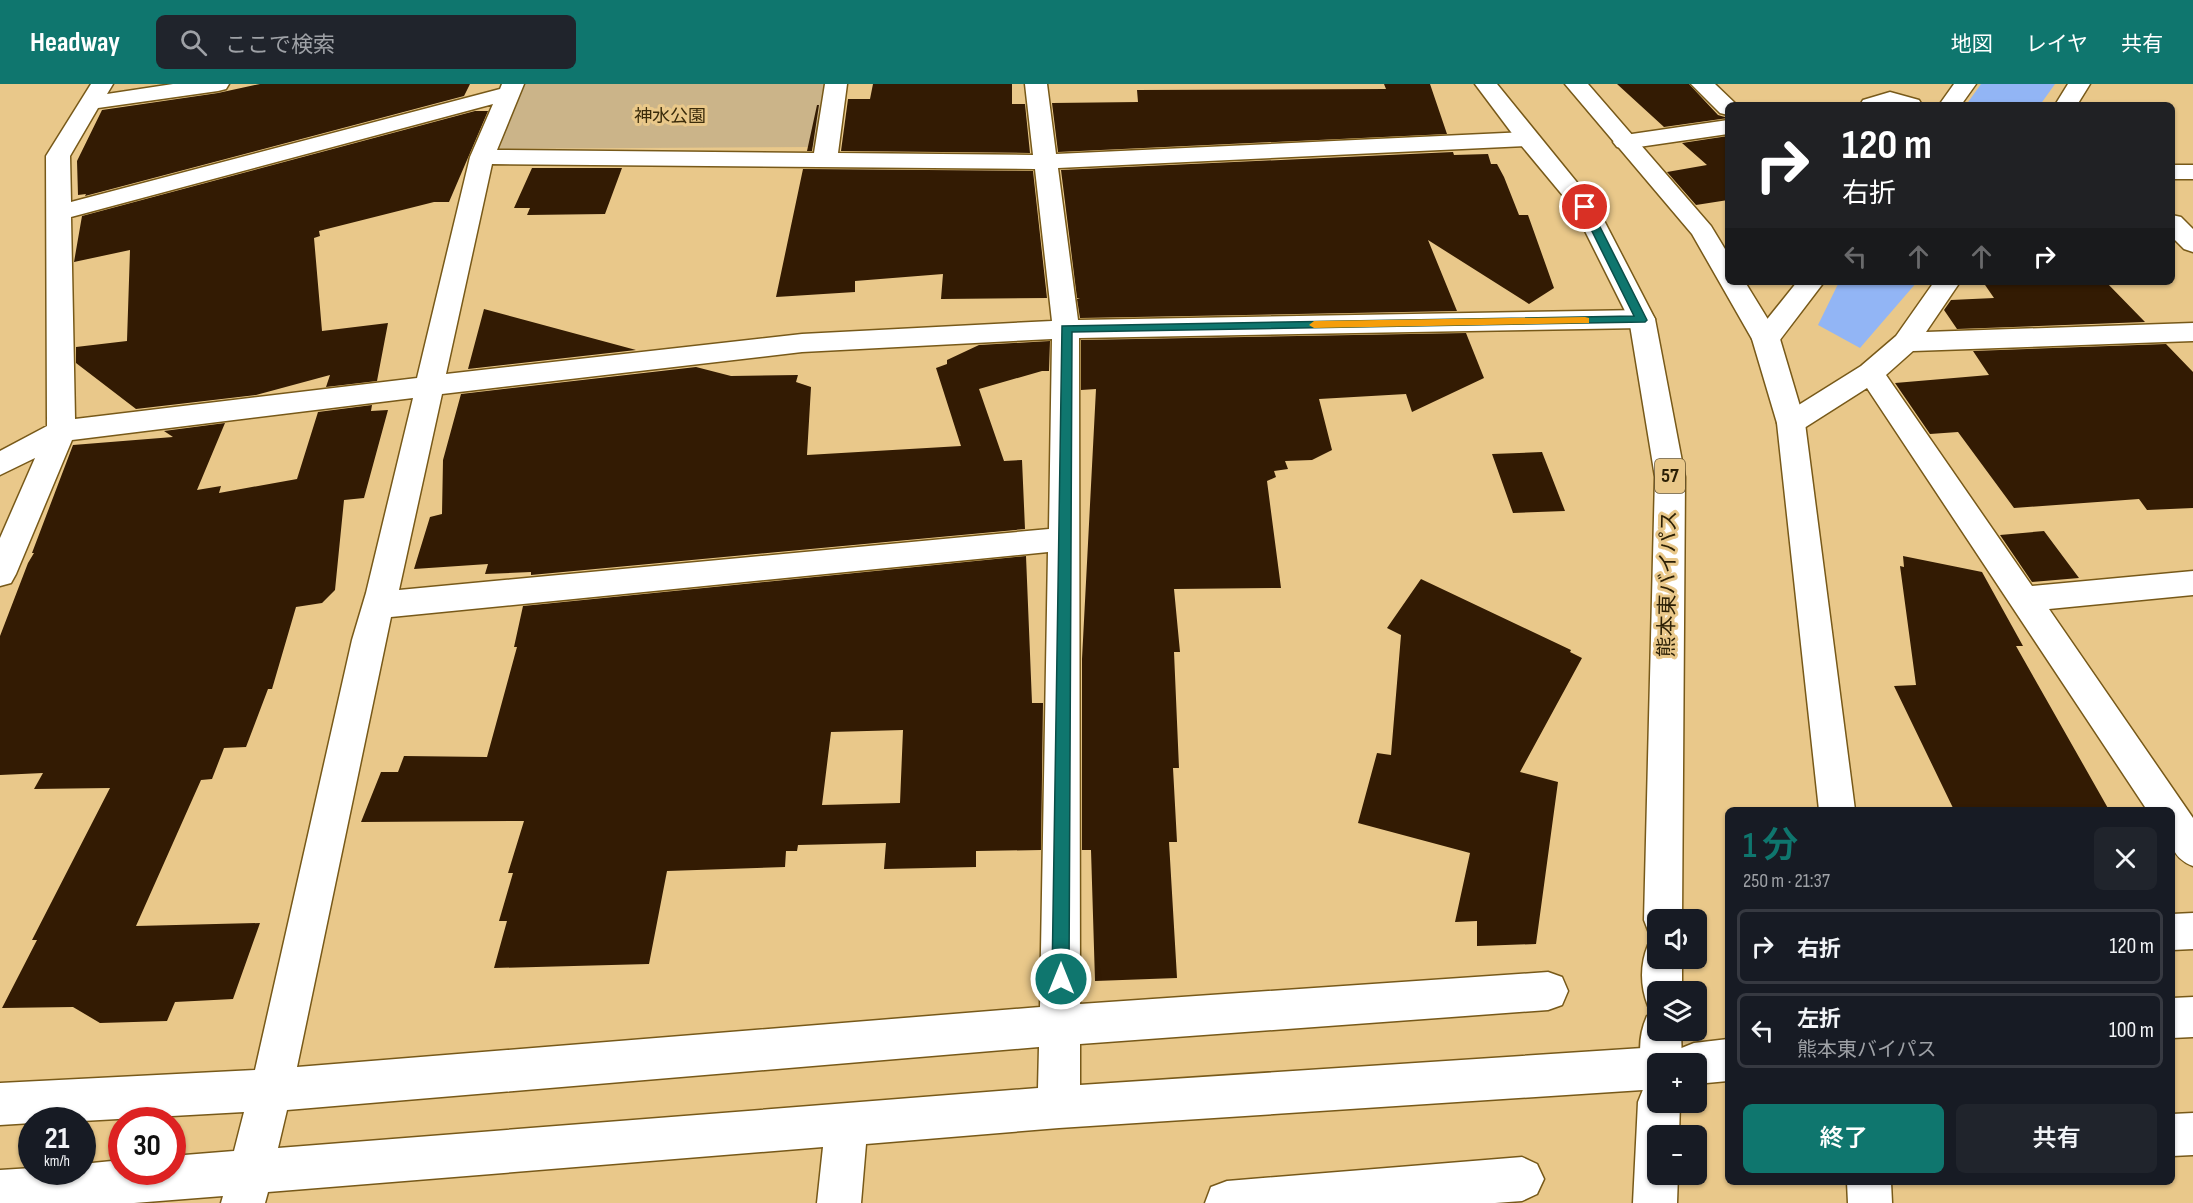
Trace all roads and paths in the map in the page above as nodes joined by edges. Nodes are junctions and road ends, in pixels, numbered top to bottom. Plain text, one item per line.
1 (218, 84) edge
2 (836, 84) edge
3 (1036, 84) edge
4 (1486, 84) edge
5 (1576, 84) edge
6 (1702, 84) edge
7 (1965, 84) edge
8 (2079, 84) edge
9 (511, 89) edge
10 (96, 93) edge
11 (1952, 102) edge
12 (2068, 102) edge
13 (1725, 105) edge
14 (1725, 127) edge
15 (1528, 139) junction
16 (1625, 142) junction
17 (482, 157) junction
18 (825, 160) junction
19 (1046, 162) junction
20 (2175, 172) edge
21 (2193, 172) edge
22 (59, 213) junction
23 (2175, 225) edge
24 (2193, 244) edge
25 (1725, 270) edge
26 (1734, 285) edge
27 (1809, 285) edge
28 (1945, 285) edge
29 (1642, 320) junction
30 (1066, 329) junction
31 (2193, 333) edge
32 (1766, 339) junction
33 (1906, 342) junction
34 (1871, 374) junction
35 (429, 386) junction
36 (1791, 423) junction
37 (61, 431) junction
38 (0, 464) edge
39 (1065, 539) junction
40 (0, 574) edge
41 (2193, 583) edge
42 (2024, 600) junction
43 (378, 605) junction
44 (1837, 807) edge
45 (2165, 807) edge
46 (2175, 822) edge
47 (2193, 849) edge
48 (1663, 909) edge
49 (2193, 931) edge
50 (2175, 932) edge
51 (1548, 991) dead end
52 (2193, 1017) edge
53 (2175, 1018) edge
54 (1060, 1025) junction
55 (1725, 1060) edge
56 (1707, 1062) edge
57 (1647, 1069) edge
58 (271, 1090) junction
59 (0, 1104) edge
60 (1059, 1107) junction
61 (847, 1124) junction
62 (2193, 1134) edge
63 (2175, 1135) edge
64 (1522, 1179) dead end
65 (1656, 1185) edge
66 (1869, 1185) edge
67 (247, 1188) edge
68 (0, 1192) edge
69 (839, 1203) edge
70 (1227, 1203) edge
71 (1655, 1203) edge
72 (1870, 1203) edge

1 - 10 main road
2 - 18 main road
3 - 19 main road
4 - 15 main road, 熊本東バイパス / 57
5 - 16 main road
6 - 13 main road
7 - 11 main road
8 - 12 main road
9 - 17 main road
9 - 22 main road
10 - 22 main road
14 - 16 main road
15 - 19 main road
15 - 29 main road, 熊本東バイパス / 57
16 - 25 main road
17 - 18 main road
17 - 35 main road
18 - 19 main road
19 - 30 main road
20 - 21 main road
22 - 37 main road
23 - 24 main road
26 - 32 main road
27 - 32 main road
28 - 33 main road
29 - 30 main road
29 - 48 main road, 熊本東バイパス / 57
30 - 35 main road
30 - 39 main road
31 - 33 main road
32 - 36 main road
33 - 34 main road
34 - 36 main road
34 - 42 main road
35 - 37 main road
35 - 43 main road
36 - 44 main road
37 - 38 main road
37 - 40 main road
39 - 43 main road
39 - 54 main road
41 - 42 main road
42 - 45 main road
43 - 58 main road
46 - 47 main road
49 - 50 main road
51 - 54 main road
52 - 53 main road
54 - 58 main road
54 - 60 main road
55 - 56 main road
57 - 60 main road
58 - 59 main road
58 - 67 main road
60 - 61 main road
61 - 67 main road
61 - 69 main road
62 - 63 main road
64 - 70 main road
65 - 71 main road
66 - 72 main road
67 - 68 main road

